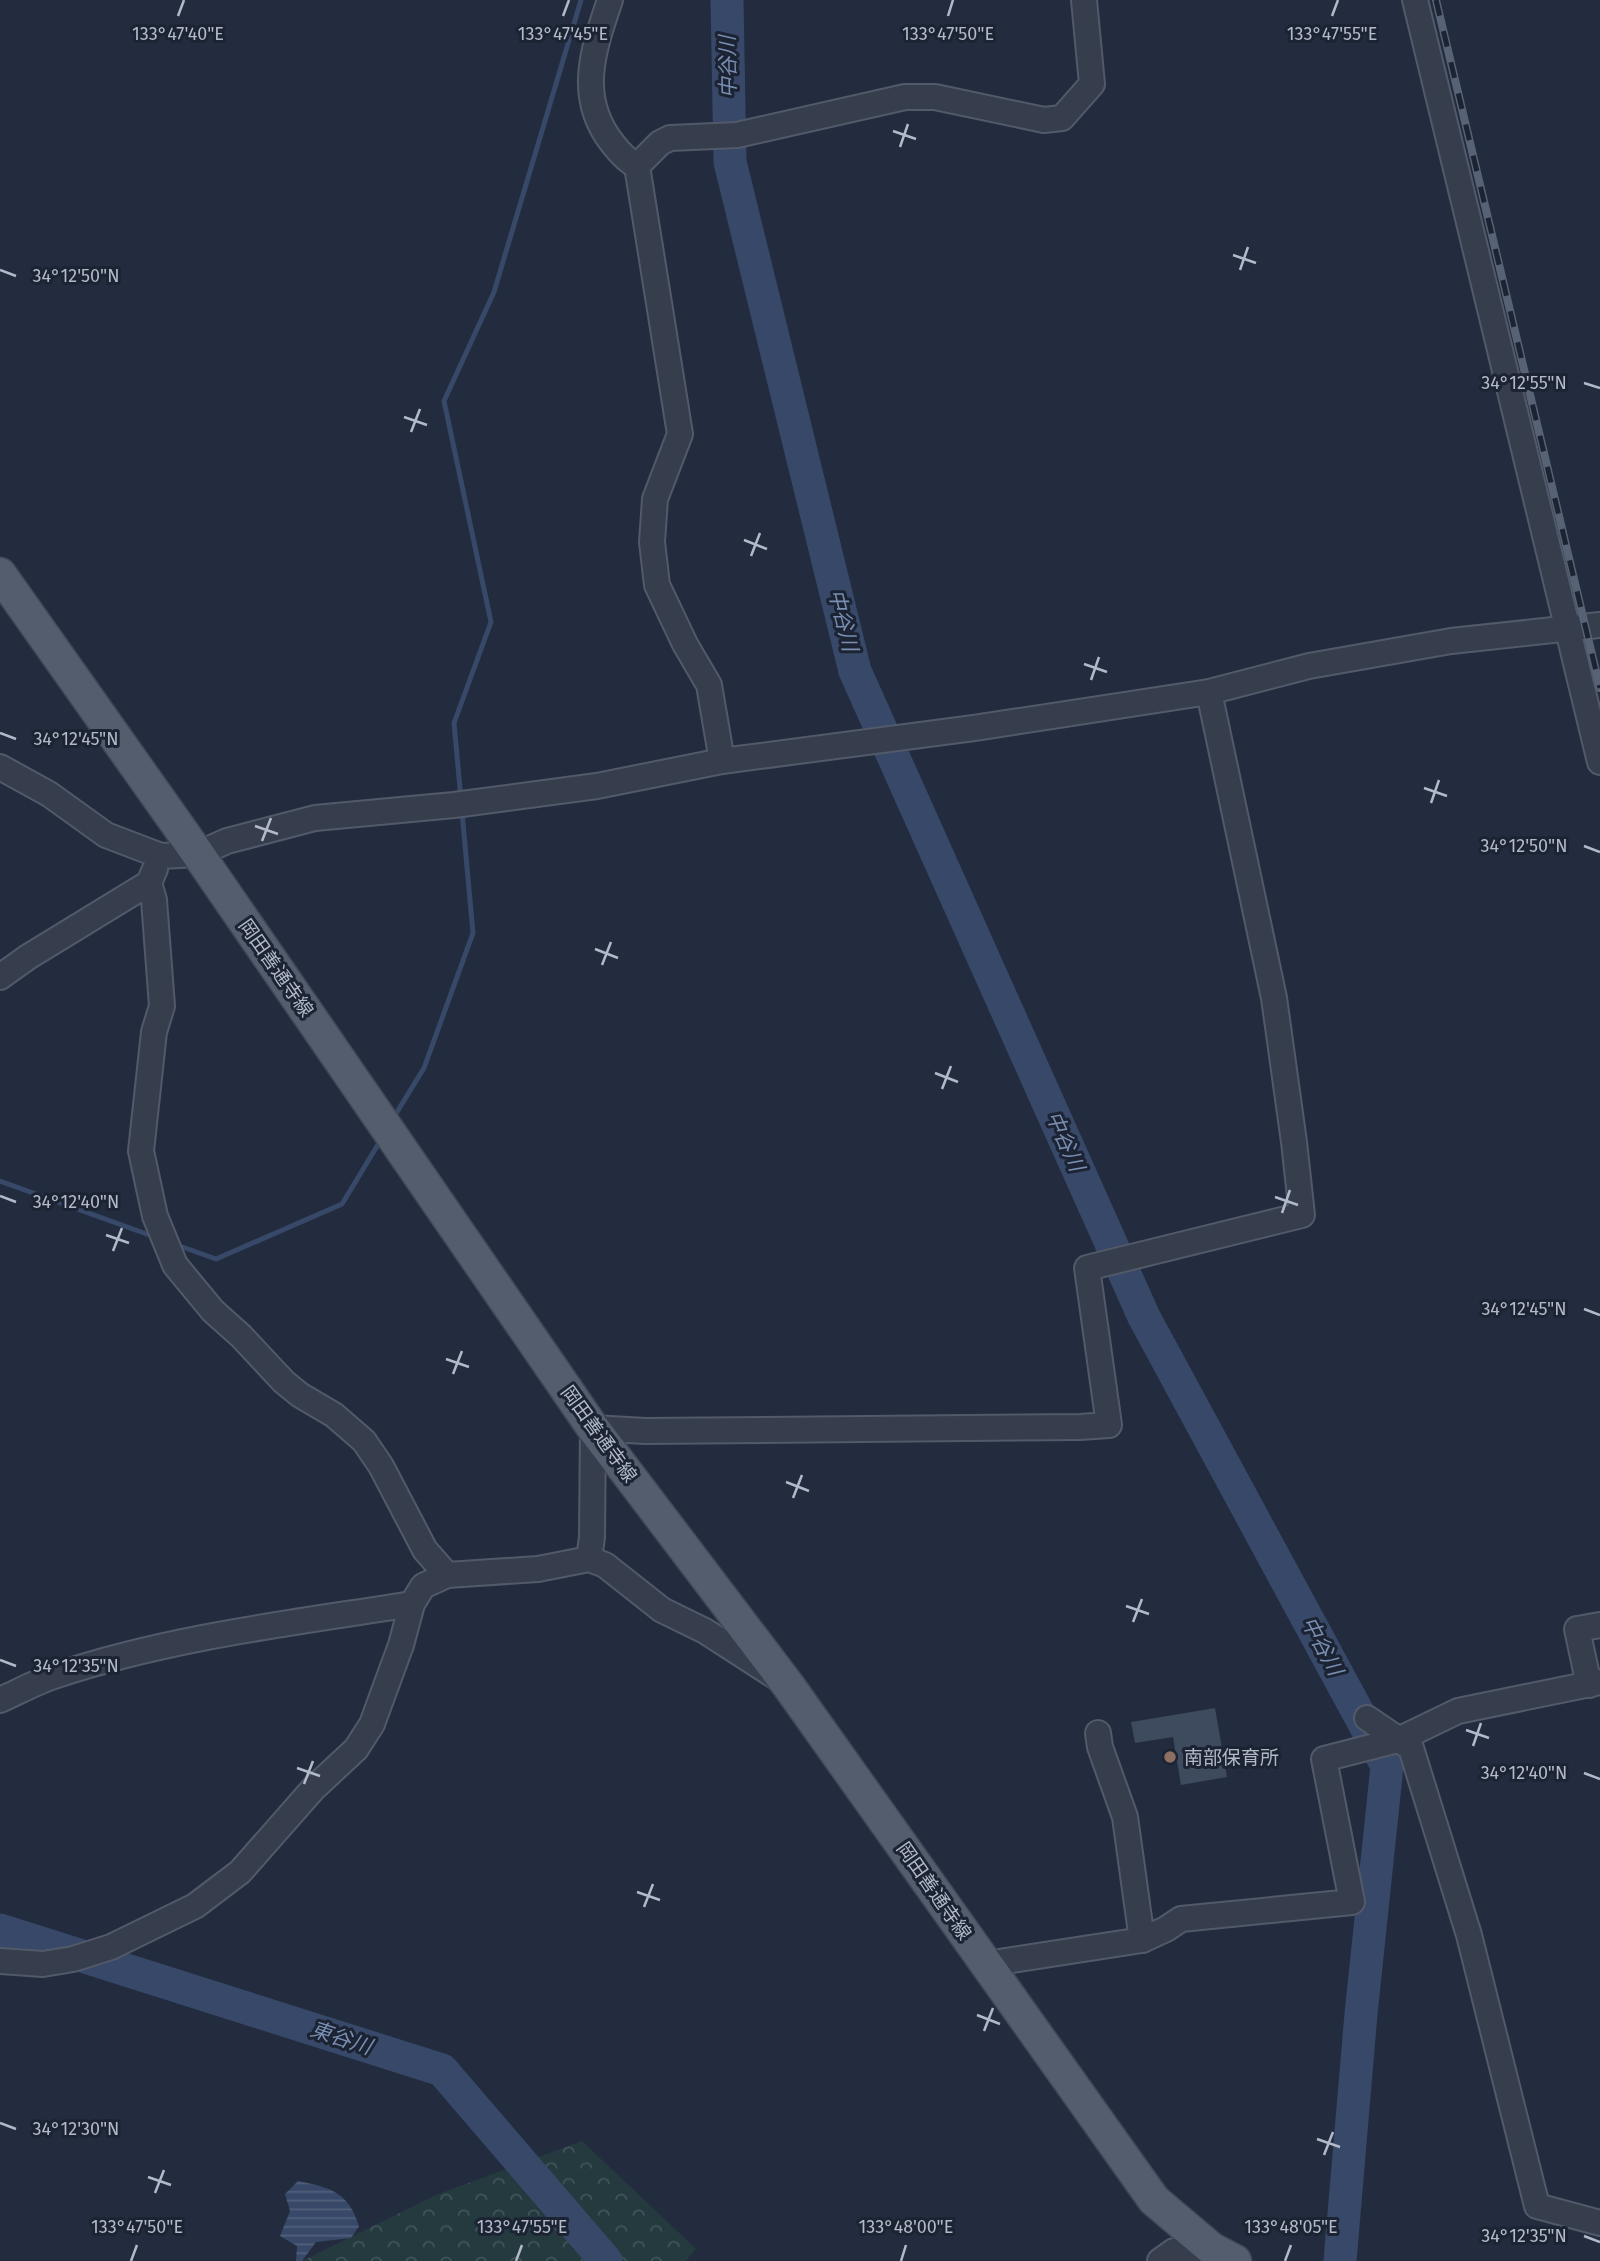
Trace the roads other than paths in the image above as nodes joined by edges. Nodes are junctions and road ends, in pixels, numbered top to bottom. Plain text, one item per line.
1 (610, 0) edge
2 (1084, 0) edge
3 (1415, 0) edge
4 (636, 166) junction
5 (0, 574) edge
6 (1600, 625) edge
7 (1567, 629) junction
8 (1209, 692) junction
9 (722, 761) junction
10 (1600, 762) edge
11 (0, 767) edge
12 (198, 854) junction
13 (161, 856) junction
14 (149, 883) junction
15 (0, 977) edge
16 (593, 1427) junction
17 (589, 1559) junction
18 (447, 1575) junction
19 (412, 1604) junction
20 (1600, 1625) edge
21 (1594, 1683) edge
22 (788, 1685) junction
23 (0, 1700) edge
24 (1367, 1718) dead end
25 (1098, 1733) dead end
26 (1398, 1740) junction
27 (1142, 1940) junction
28 (0, 1961) edge
29 (986, 1964) junction
30 (1600, 2223) edge
31 (1224, 2255) edge
32 (1160, 2261) edge

1 - 4 street
2 - 4 street
3 - 7 street
4 - 9 street
5 - 12 main road, 岡田善通寺線
6 - 7 street
7 - 8 street
7 - 10 street
8 - 9 street
8 - 16 street
9 - 12 street
11 - 13 street
12 - 13 street
12 - 16 main road, 岡田善通寺線
13 - 14 street
14 - 15 street
14 - 18 street
16 - 17 street
16 - 22 main road, 岡田善通寺線
17 - 18 street
17 - 22 street
18 - 19 street
19 - 23 street
19 - 28 street
20 - 21 street
21 - 26 street
22 - 29 main road, 岡田善通寺線
24 - 26 street
25 - 27 street
26 - 27 street
26 - 30 street
27 - 29 street
29 - 31 main road, 岡田善通寺線
31 - 32 street

